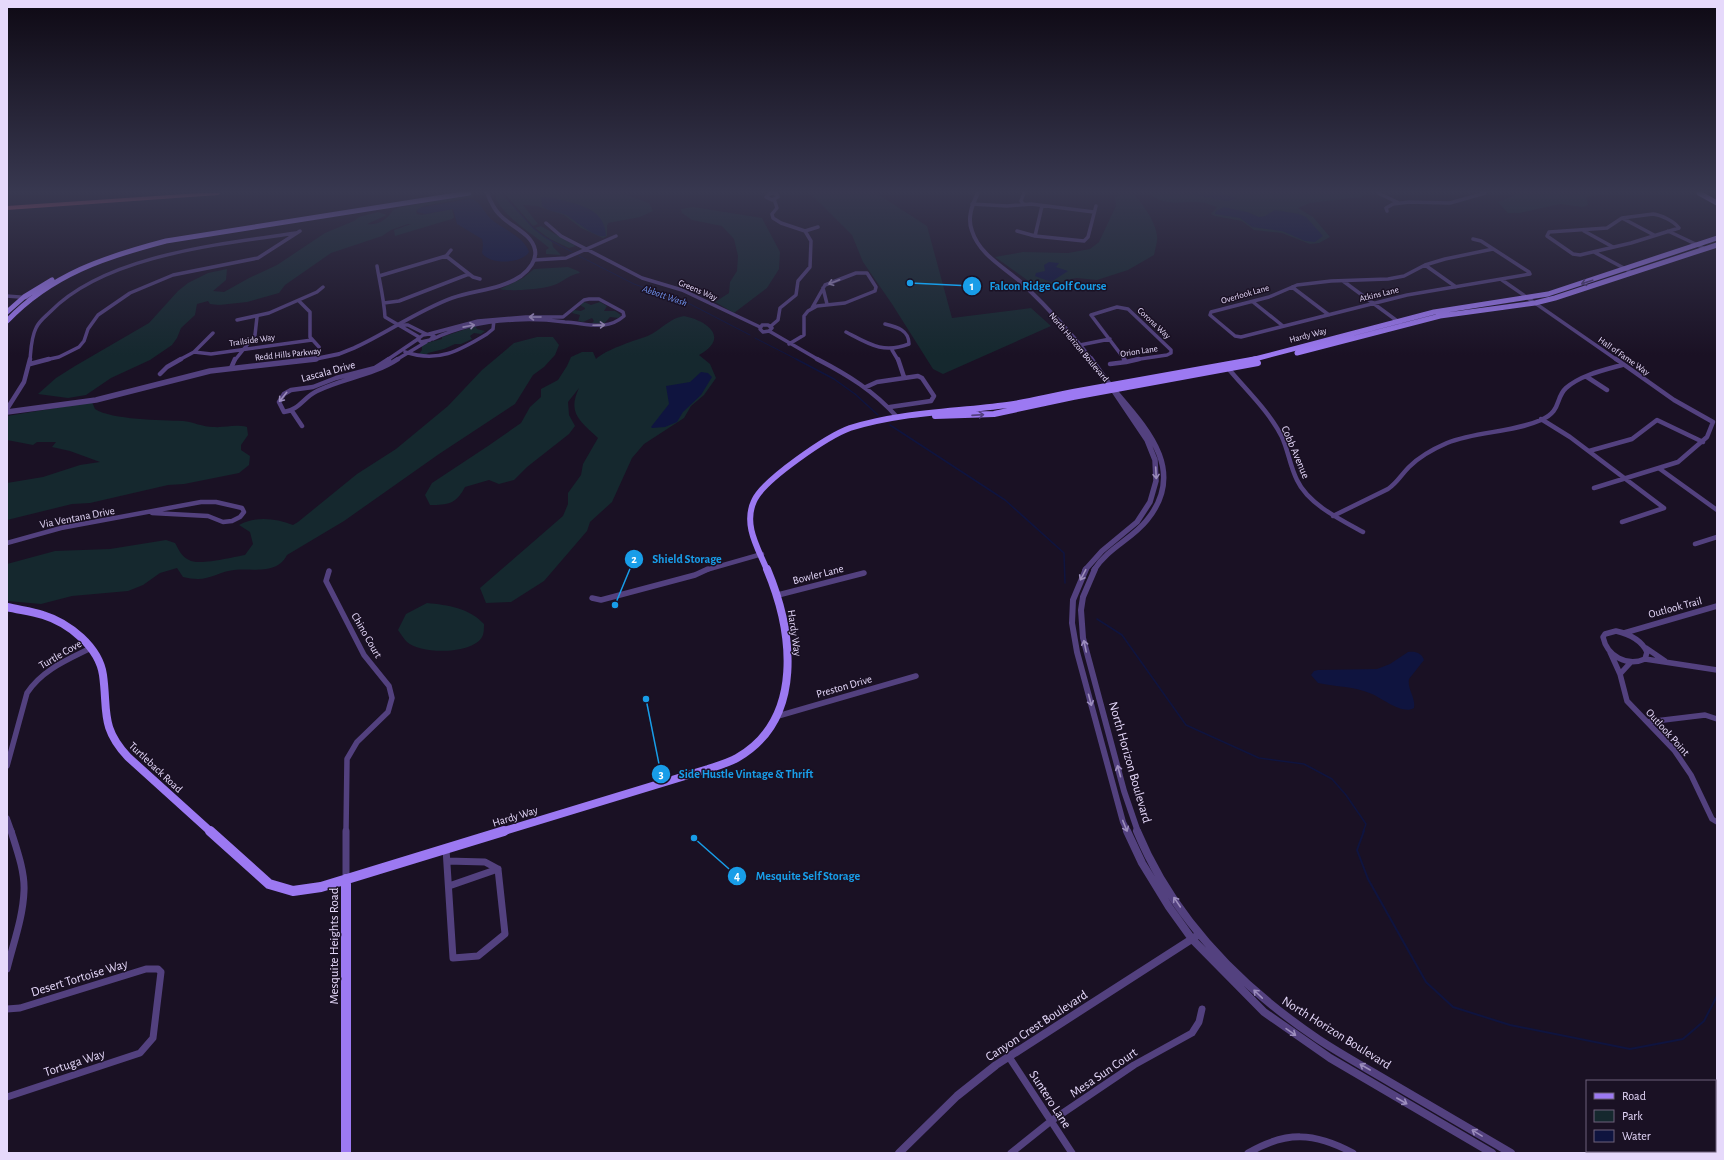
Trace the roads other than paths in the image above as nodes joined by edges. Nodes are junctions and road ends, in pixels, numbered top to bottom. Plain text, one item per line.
1 (131, 247) edge
2 (141, 247) edge
3 (205, 247) edge
4 (275, 247) edge
5 (535, 247) edge
6 (582, 247) edge
7 (590, 247) edge
8 (811, 247) edge
9 (982, 247) edge
10 (1490, 247) edge
11 (1564, 247) edge
12 (1613, 247) edge
13 (1692, 247) edge
14 (1702, 247) edge
15 (1711, 247) edge
16 (586, 249) junction
17 (1493, 249) junction
18 (1706, 249) junction
19 (451, 250) dead end
20 (1594, 252) junction
21 (446, 256) junction
22 (534, 260) junction
23 (1425, 265) junction
24 (377, 266) dead end
25 (1626, 269) junction
26 (1633, 273) junction
27 (469, 274) junction
28 (379, 276) junction
29 (480, 279) dead end
30 (1502, 280) junction
31 (1343, 281) junction
32 (323, 287) dead end
33 (822, 287) junction
34 (1292, 287) junction
35 (1456, 287) junction
36 (7, 296) edge
37 (24, 297) junction
38 (32, 298) junction
39 (1528, 298) junction
40 (299, 301) junction
41 (1253, 302) junction
42 (384, 303) junction
43 (1372, 303) junction
44 (1535, 303) junction
45 (827, 304) junction
46 (812, 308) junction
47 (7, 312) edge
48 (567, 315) junction
49 (1329, 315) junction
50 (257, 317) junction
51 (237, 320) dead end
52 (494, 321) junction
53 (1397, 321) junction
54 (7, 322) edge
55 (569, 322) junction
56 (400, 324) junction
57 (885, 324) dead end
58 (1402, 325) junction
59 (771, 326) junction
60 (1284, 326) junction
61 (760, 327) junction
62 (769, 331) junction
63 (846, 332) dead end
64 (213, 333) dead end
65 (428, 334) junction
66 (1235, 336) joint
67 (419, 338) junction
68 (433, 339) junction
69 (1110, 339) junction
70 (312, 340) junction
71 (426, 342) junction
72 (789, 344) junction
73 (1080, 345) junction
74 (319, 347) dead end
75 (244, 349) junction
76 (892, 350) junction
77 (404, 351) junction
78 (194, 352) junction
79 (1172, 353) joint
80 (1126, 362) junction
81 (30, 364) junction
82 (1110, 364) dead end
83 (1225, 364) junction
84 (1622, 365) junction
85 (230, 368) junction
86 (1229, 369) junction
87 (160, 374) dead end
88 (904, 377) junction
89 (1586, 378) junction
90 (866, 387) junction
91 (1112, 387) junction
92 (1607, 390) dead end
93 (890, 407) junction
94 (7, 410) edge
95 (292, 412) junction
96 (897, 417) junction
97 (1541, 419) junction
98 (302, 426) dead end
99 (1703, 442) junction
100 (1589, 451) junction
101 (1660, 469) junction
102 (1626, 479) junction
103 (1594, 488) dead end
104 (1717, 510) edge
105 (152, 513) junction
106 (1333, 516) junction
107 (1622, 522) dead end
108 (1363, 532) dead end
109 (1717, 536) edge
110 (7, 543) edge
111 (1695, 544) dead end
112 (762, 554) junction
113 (329, 571) dead end
114 (864, 573) dead end
115 (778, 595) junction
116 (592, 598) dead end
117 (1717, 606) edge
118 (7, 607) edge
119 (1639, 629) junction
120 (1624, 633) junction
121 (1638, 640) junction
122 (91, 648) junction
123 (1646, 648) junction
124 (1610, 652) junction
125 (1645, 659) junction
126 (1631, 662) junction
127 (1666, 662) junction
128 (1717, 670) edge
129 (1620, 674) junction
130 (916, 676) dead end
131 (778, 716) junction
132 (1716, 718) edge
133 (1647, 722) junction
134 (357, 742) joint
135 (7, 766) edge
136 (7, 818) edge
137 (1717, 822) edge
138 (446, 849) junction
139 (447, 861) junction
140 (498, 869) junction
141 (346, 879) junction
142 (449, 886) junction
143 (1196, 936) junction
144 (7, 969) edge
145 (7, 1009) edge
146 (1202, 1009) dead end
147 (147, 1047) joint
148 (1009, 1057) junction
149 (7, 1097) edge
150 (1051, 1121) junction
151 (346, 1153) edge
152 (899, 1153) edge
153 (1011, 1153) edge
154 (1072, 1153) edge
155 (1248, 1153) edge
156 (1353, 1153) edge
157 (1492, 1153) edge
158 (1511, 1153) edge

1 - 37 main road
2 - 38 main road
3 - 81 street
4 - 81 street
5 - 22 street
6 - 16 street, Greens Way
7 - 16 street
8 - 59 street
9 - 73 street, North Horizon Boulevard
10 - 17 street
11 - 20 street
12 - 20 street
13 - 25 main road, Hardy Way
14 - 18 street
15 - 18 main road, Hardy Way
16 - 22 street
16 - 61 street, Greens Way
17 - 23 street, Overlook Lane
17 - 30 street, Atkins Lane
18 - 26 main road, Hardy Way
19 - 21 street
20 - 25 street
21 - 27 street
21 - 28 street
22 - 56 street, Redd Hills Parkway
23 - 31 street, Overlook Lane
23 - 35 street
24 - 28 street
25 - 26 street
25 -> 39 main road, Hardy Way
26 - 44 main road, Hardy Way
27 - 29 street
27 - 42 street
28 - 42 street
30 - 35 street, Atkins Lane
30 - 39 street, Hall of Fame Way
31 - 34 street, Overlook Lane
31 - 43 street
32 - 40 street
33 - 45 street
45 -> 33 street
33 - 46 street
34 - 41 street, Overlook Lane
34 - 49 street
35 - 43 street, Atkins Lane
36 - 37 street
37 - 38 street
37 - 47 main road
38 - 54 main road
39 - 44 street, Hall of Fame Way
39 - 53 main road, Hardy Way
40 - 50 street
40 - 70 street
41 - 60 street
41 - 66 street, Overlook Lane
42 - 56 street
43 - 49 street, Atkins Lane
43 - 53 street
44 - 58 main road, Hardy Way
44 - 84 street, Hall of Fame Way
45 - 46 street
46 - 72 street
48 -> 52 street
48 - 55 street
55 -> 48 street
49 - 60 street, Atkins Lane
50 - 51 street
50 - 75 street
52 - 55 street
52 - 65 street
68 -> 52 street
52 - 77 street
53 - 58 street
53 - 83 main road, Hardy Way
56 - 65 street
56 - 67 street
56 - 85 street, Redd Hills Parkway
57 - 76 street
58 - 86 main road, Hardy Way
59 - 61 street
59 - 62 street
60 - 66 street, Atkins Lane
61 - 62 street, Greens Way
62 - 72 street
63 - 76 street
64 - 78 street
65 - 67 street, Lascala Drive
65 - 68 street
67 - 71 street
67 - 77 street, Lascala Drive
68 - 71 street, Lascala Drive
69 - 73 street
69 - 79 street, Corona Way
69 - 80 street
70 - 74 street
70 - 75 street, Trailside Way
71 - 77 street, Lascala Drive
72 - 90 street
73 - 91 street, North Horizon Boulevard
75 - 78 street, Trailside Way
75 - 85 street
76 - 88 street
77 - 95 street, Lascala Drive
77 -> 95 street, Lascala Drive
78 - 87 street
79 - 80 street, Orion Lane
80 - 82 street, Orion Lane
81 - 94 street
83 - 86 street, Cobb Avenue
83 - 91 main road, Hardy Way
84 - 89 street
84 - 99 street, Hall of Fame Way
85 - 94 street, Redd Hills Parkway
86 - 91 main road, Hardy Way
86 - 106 street, Cobb Avenue
88 - 90 street
88 - 93 street
89 - 92 street
89 - 97 street
90 - 93 street
91 - 96 main road, Hardy Way
91 - 143 street, North Horizon Boulevard
93 - 96 street
95 - 98 street, Lascala Drive
96 - 112 main road, Hardy Way
97 - 100 street
97 - 106 street
99 - 100 street
99 - 101 street
100 - 102 street
101 - 102 street
101 - 104 street
102 - 103 street
102 - 107 street
105 - 105 street, Via Ventana Drive
105 - 110 street, Via Ventana Drive
106 - 108 street, Cobb Avenue
109 - 111 street
112 - 115 main road, Hardy Way
112 - 116 street
113 - 134 street, Chino Court
114 - 115 street, Bowler Lane
115 - 131 main road, Hardy Way
117 - 119 street, Outlook Trail
118 - 122 main road, Turtleback Road
119 - 120 street, Outlook Trail
119 - 121 street, Outlook Trail
120 - 121 street
120 - 124 street, Outlook Trail
121 - 123 street
122 - 135 street, Turtle Cove
122 - 141 main road, Turtleback Road
123 - 125 street
123 - 127 street
124 - 126 street
124 - 129 street, Outlook Point
125 - 126 street
125 - 127 street
126 - 129 street
127 - 128 street
129 - 133 street, Outlook Point
130 - 131 street, Preston Drive
131 - 138 main road, Hardy Way
132 - 133 street
133 - 137 street, Outlook Point
134 - 141 street, Mesquite Heights Road
136 - 144 street
138 - 139 street
138 - 141 main road, Hardy Way
139 - 140 street
139 - 142 street
140 - 142 street
140 - 142 street
141 - 151 main road, Mesquite Heights Road
143 - 148 street, Canyon Crest Boulevard
143 -> 157 street, North Horizon Boulevard
158 -> 143 street, North Horizon Boulevard
145 - 147 street, Desert Tortoise Way
146 - 150 street, Mesa Sun Court
147 - 149 street, Tortuga Way
148 - 150 street, Suntero Lane
148 - 152 street, Canyon Crest Boulevard
150 - 153 street, Mesa Sun Court
150 - 154 street, Suntero Lane
155 - 156 street

